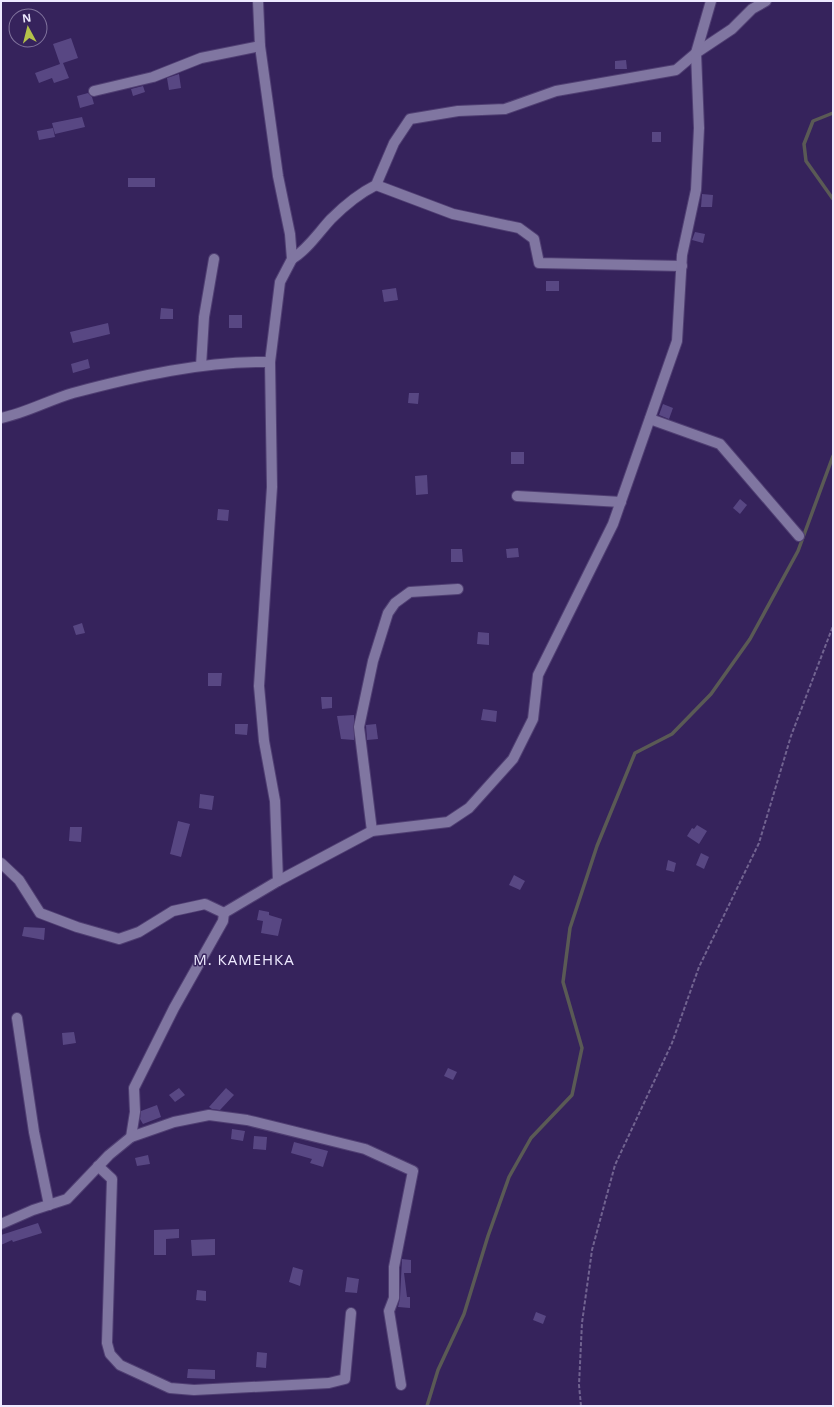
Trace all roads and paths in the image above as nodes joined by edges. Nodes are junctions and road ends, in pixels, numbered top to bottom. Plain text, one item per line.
1 (258, 1) edge
2 (711, 1) edge
3 (766, 1) edge
4 (260, 46) junction
5 (696, 53) junction
6 (94, 91) dead end
7 (376, 185) junction
8 (214, 259) dead end
9 (292, 259) junction
10 (682, 266) junction
11 (270, 362) junction
12 (201, 366) junction
13 (1, 418) edge
14 (650, 419) junction
15 (517, 496) dead end
16 (621, 502) junction
17 (798, 536) dead end
18 (458, 589) dead end
19 (833, 626) edge
20 (372, 831) junction
21 (1, 863) edge
22 (278, 881) junction
23 (224, 913) junction
24 (17, 1018) dead end
25 (131, 1137) junction
26 (98, 1166) junction
27 (49, 1205) junction
28 (1, 1224) edge
29 (351, 1313) dead end
30 (401, 1384) dead end
31 (582, 1406) edge

1 - 4 street
2 - 5 street
3 - 5 street
4 - 6 street
4 - 9 street
5 - 7 street
5 - 10 street
7 - 9 street
7 - 10 street
8 - 12 street
9 - 11 street
10 - 14 street
11 - 12 street
11 - 22 street
12 - 13 street
14 - 16 street
14 - 17 street
15 - 16 street
16 - 20 street
18 - 20 street
19 - 31 path
20 - 22 street
21 - 23 street
22 - 23 street
23 - 25 street
24 - 27 street
25 - 26 street
25 - 30 street
26 - 27 street
26 - 29 street
27 - 28 street

